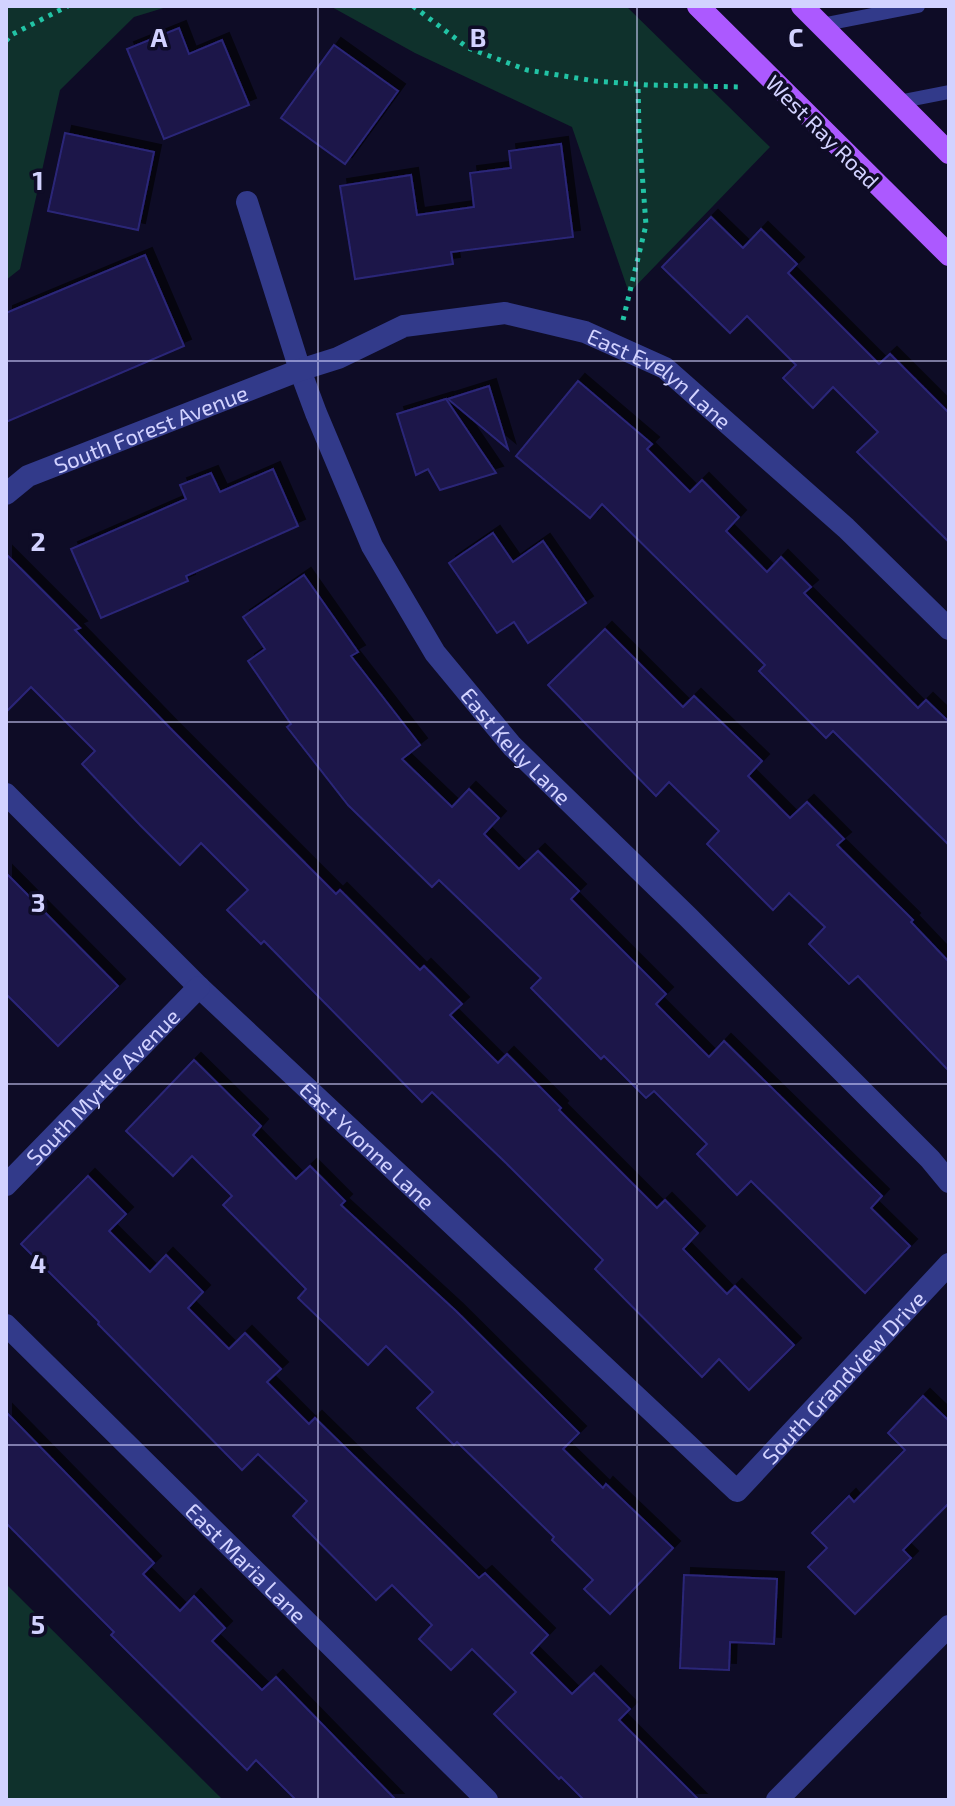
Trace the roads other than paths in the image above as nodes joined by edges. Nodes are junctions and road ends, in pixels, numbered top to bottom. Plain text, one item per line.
1 (698, 6) edge
2 (802, 6) edge
3 (918, 6) edge
4 (821, 25) junction
5 (949, 92) edge
6 (898, 102) junction
7 (949, 153) edge
8 (247, 202) dead end
9 (949, 255) edge
10 (300, 370) junction
11 (6, 494) edge
12 (949, 629) edge
13 (6, 794) edge
14 (199, 987) junction
15 (949, 1182) edge
16 (6, 1185) edge
17 (949, 1264) edge
18 (6, 1325) edge
19 (737, 1491) joint
20 (949, 1626) edge
21 (473, 1796) edge
22 (777, 1800) edge

1 - 9 main road, West Ray Road
2 - 4 main road
3 - 4 lane
4 - 6 main road
5 - 6 lane
6 - 7 main road
8 - 10 street, East Kelly Lane
10 - 11 street, South Forest Avenue
10 - 12 street, East Evelyn Lane
10 - 15 street, East Kelly Lane
13 - 14 street, East Yvonne Lane
14 - 16 street, South Myrtle Avenue
14 - 19 street, East Yvonne Lane
17 - 19 street, South Grandview Drive
18 - 21 street, East Maria Lane
20 - 22 street

